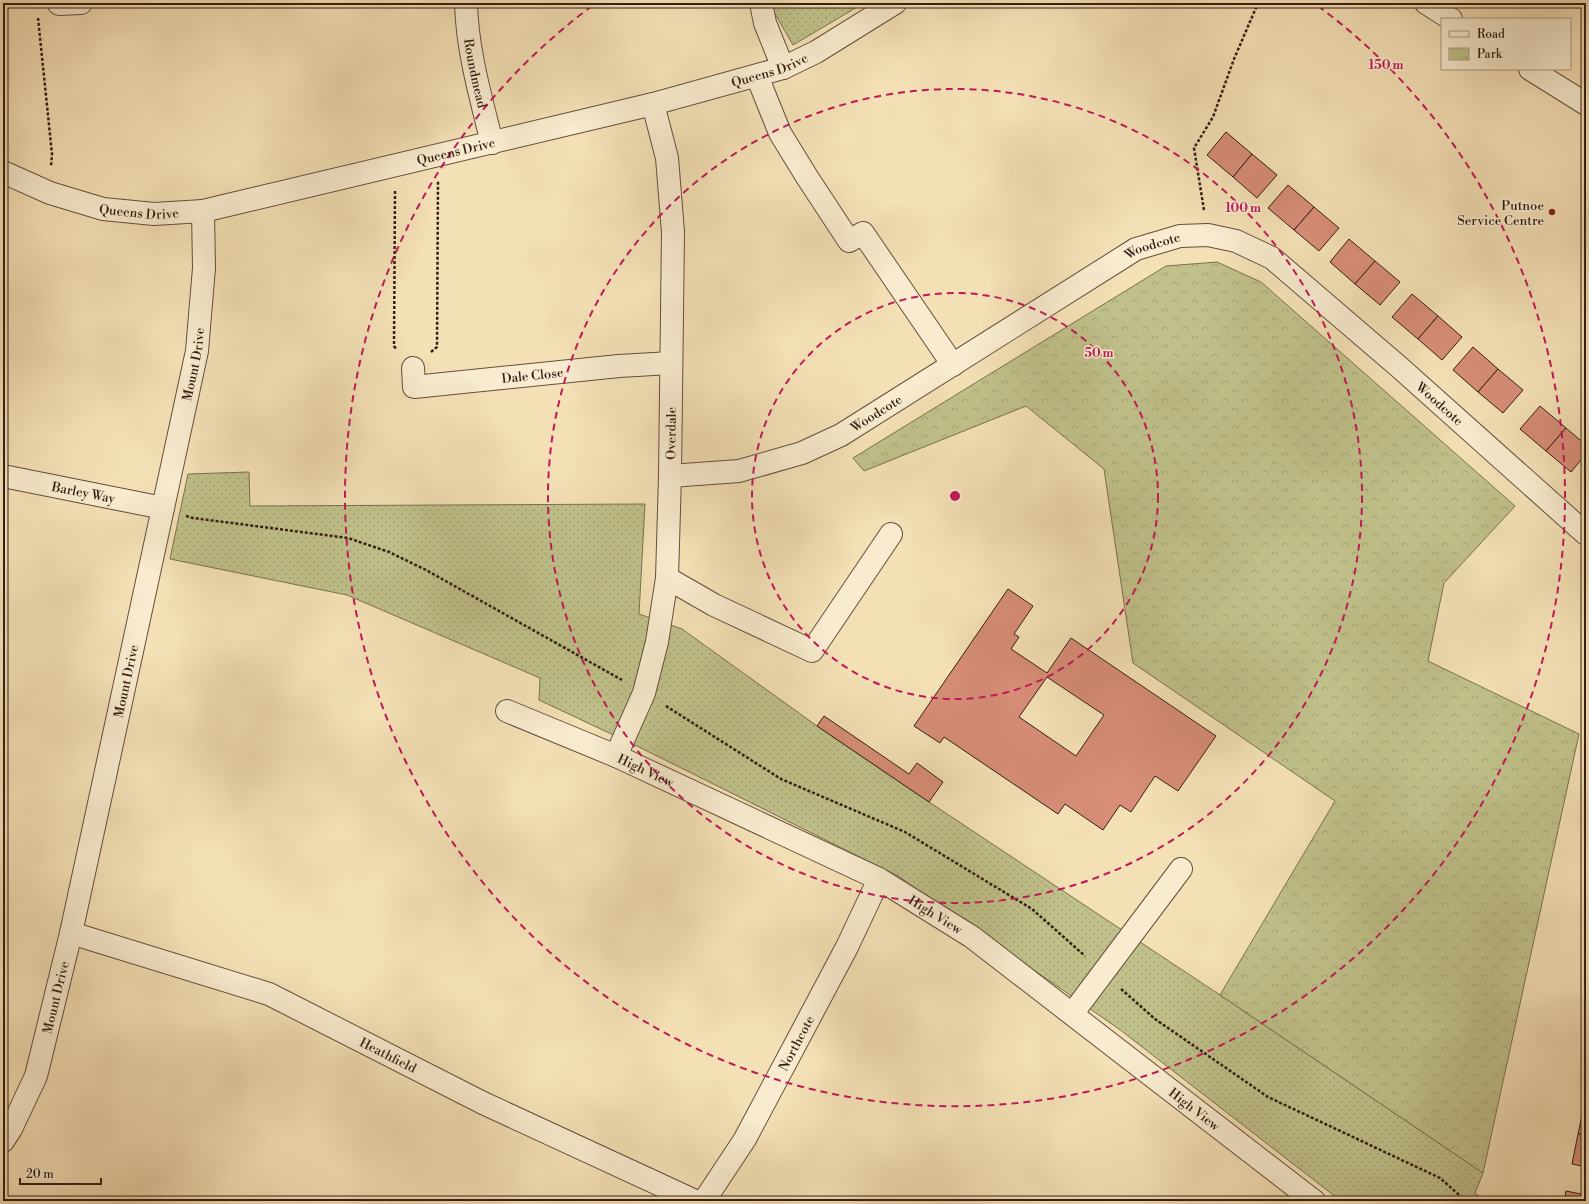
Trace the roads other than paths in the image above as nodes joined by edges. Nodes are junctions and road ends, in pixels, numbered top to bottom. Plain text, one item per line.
1 (81, 3) edge
2 (466, 3) edge
3 (761, 3) edge
4 (895, 3) edge
5 (1426, 3) edge
6 (59, 4) dead end
7 (1449, 18) edge
8 (783, 68) junction
9 (1532, 70) edge
10 (757, 76) junction
11 (653, 104) junction
12 (1586, 104) edge
13 (492, 143) junction
14 (3, 172) edge
15 (203, 211) junction
16 (671, 363) junction
17 (953, 365) junction
18 (412, 368) road end
19 (3, 476) edge
20 (670, 476) junction
21 (163, 508) junction
22 (891, 534) dead end
23 (1586, 534) edge
24 (667, 578) junction
25 (508, 711) dead end
26 (616, 756) junction
27 (1181, 869) dead end
28 (879, 880) junction
29 (71, 933) junction
30 (1072, 1014) junction
31 (3, 1141) edge
32 (696, 1201) edge
33 (704, 1201) edge
34 (1314, 1201) edge

1 - 6 street
2 - 13 street, Roundmead
3 - 8 street
4 - 8 street, Queens Drive
5 - 7 street
8 - 10 street, Queens Drive
9 - 12 street
10 - 11 street, Queens Drive
10 - 17 street
11 - 13 street, Queens Drive
11 - 16 street, Overdale
13 - 15 street, Queens Drive
14 - 15 street, Queens Drive
15 - 21 street, Mount Drive
16 - 18 street, Dale Close
16 - 20 street, Overdale
17 - 20 street, Woodcote
17 - 23 street, Woodcote
19 - 21 street, Barley Way
20 - 24 street, Overdale
21 - 29 street, Mount Drive
22 - 24 street
24 - 26 street, Overdale
25 - 26 street, High View
26 - 28 street, High View
27 - 30 street
28 - 30 street, High View
28 - 33 street, Northcote
29 - 31 street, Mount Drive
29 - 32 street, Heathfield
30 - 34 street, High View

